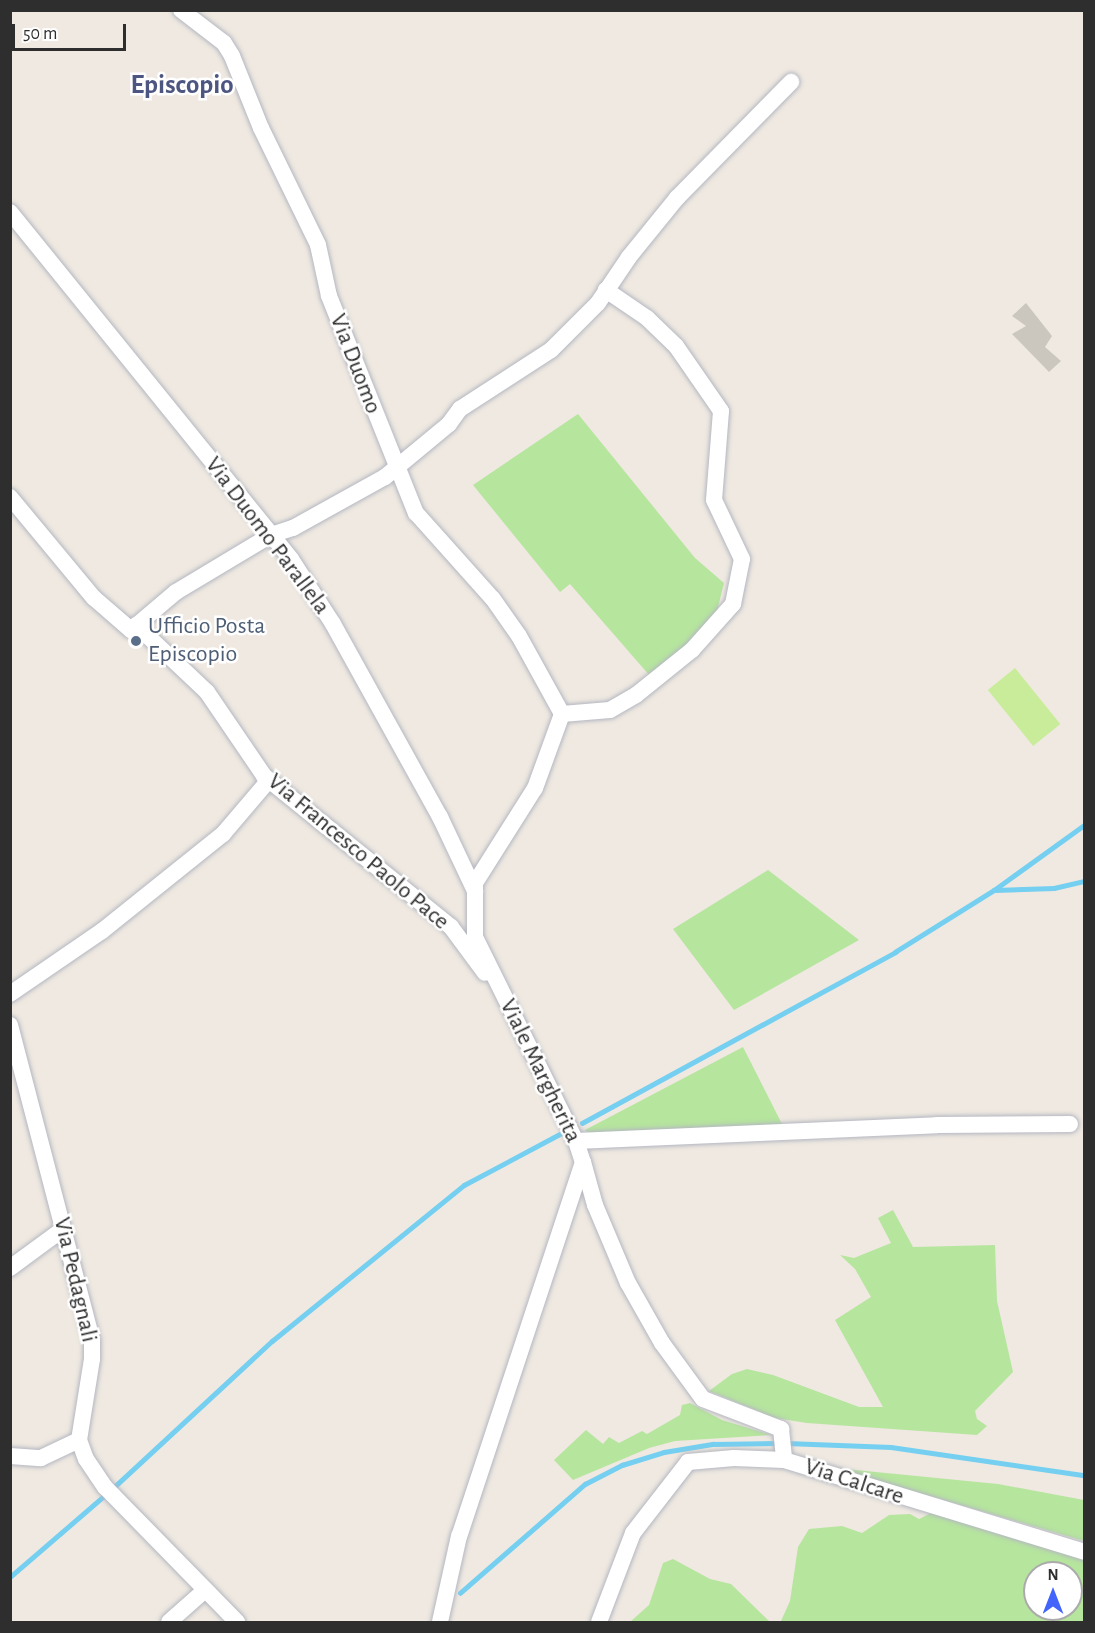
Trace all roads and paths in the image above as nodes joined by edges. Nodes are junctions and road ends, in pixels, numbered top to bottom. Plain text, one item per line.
1 (181, 10) edge
2 (791, 82) dead end
3 (10, 212) edge
4 (606, 290) junction
5 (396, 469) junction
6 (10, 497) edge
7 (271, 535) junction
8 (133, 628) junction
9 (561, 709) junction
10 (269, 780) junction
11 (476, 891) junction
12 (10, 994) edge
13 (505, 1001) junction
14 (10, 1025) edge
15 (1070, 1124) dead end
16 (576, 1141) junction
17 (583, 1162) junction
18 (63, 1229) junction
19 (10, 1268) edge
20 (79, 1440) junction
21 (784, 1449) junction
22 (10, 1456) edge
23 (1084, 1552) edge
24 (205, 1590) junction
25 (169, 1623) edge
26 (237, 1623) edge
27 (440, 1623) edge
28 (599, 1623) edge

1 - 5 street, Via Duomo
2 - 4 street
3 - 7 street, Via Duomo Parallela
4 - 5 street
4 - 9 street
5 - 7 street
5 - 9 street, Via Duomo
6 - 8 street, Via Francesco Paolo Pace
7 - 8 street
7 - 11 street, Via Duomo Parallela
8 - 10 street, Via Francesco Paolo Pace
9 - 11 street, Viale Margherita
10 - 12 street
10 - 13 street, Via Francesco Paolo Pace
11 - 13 street, Viale Margherita
13 - 16 street, Viale Margherita
14 - 18 street, Via Pedagnali
15 - 16 street
16 - 17 street, Viale Margherita
17 - 21 street, Via Calcare
17 - 27 street, Viale Margherita
18 - 19 street
18 - 20 street, Via Pedagnali
20 - 22 street
20 - 24 street
21 - 23 street, Via Calcare
21 - 28 street
24 - 25 street
24 - 26 street

